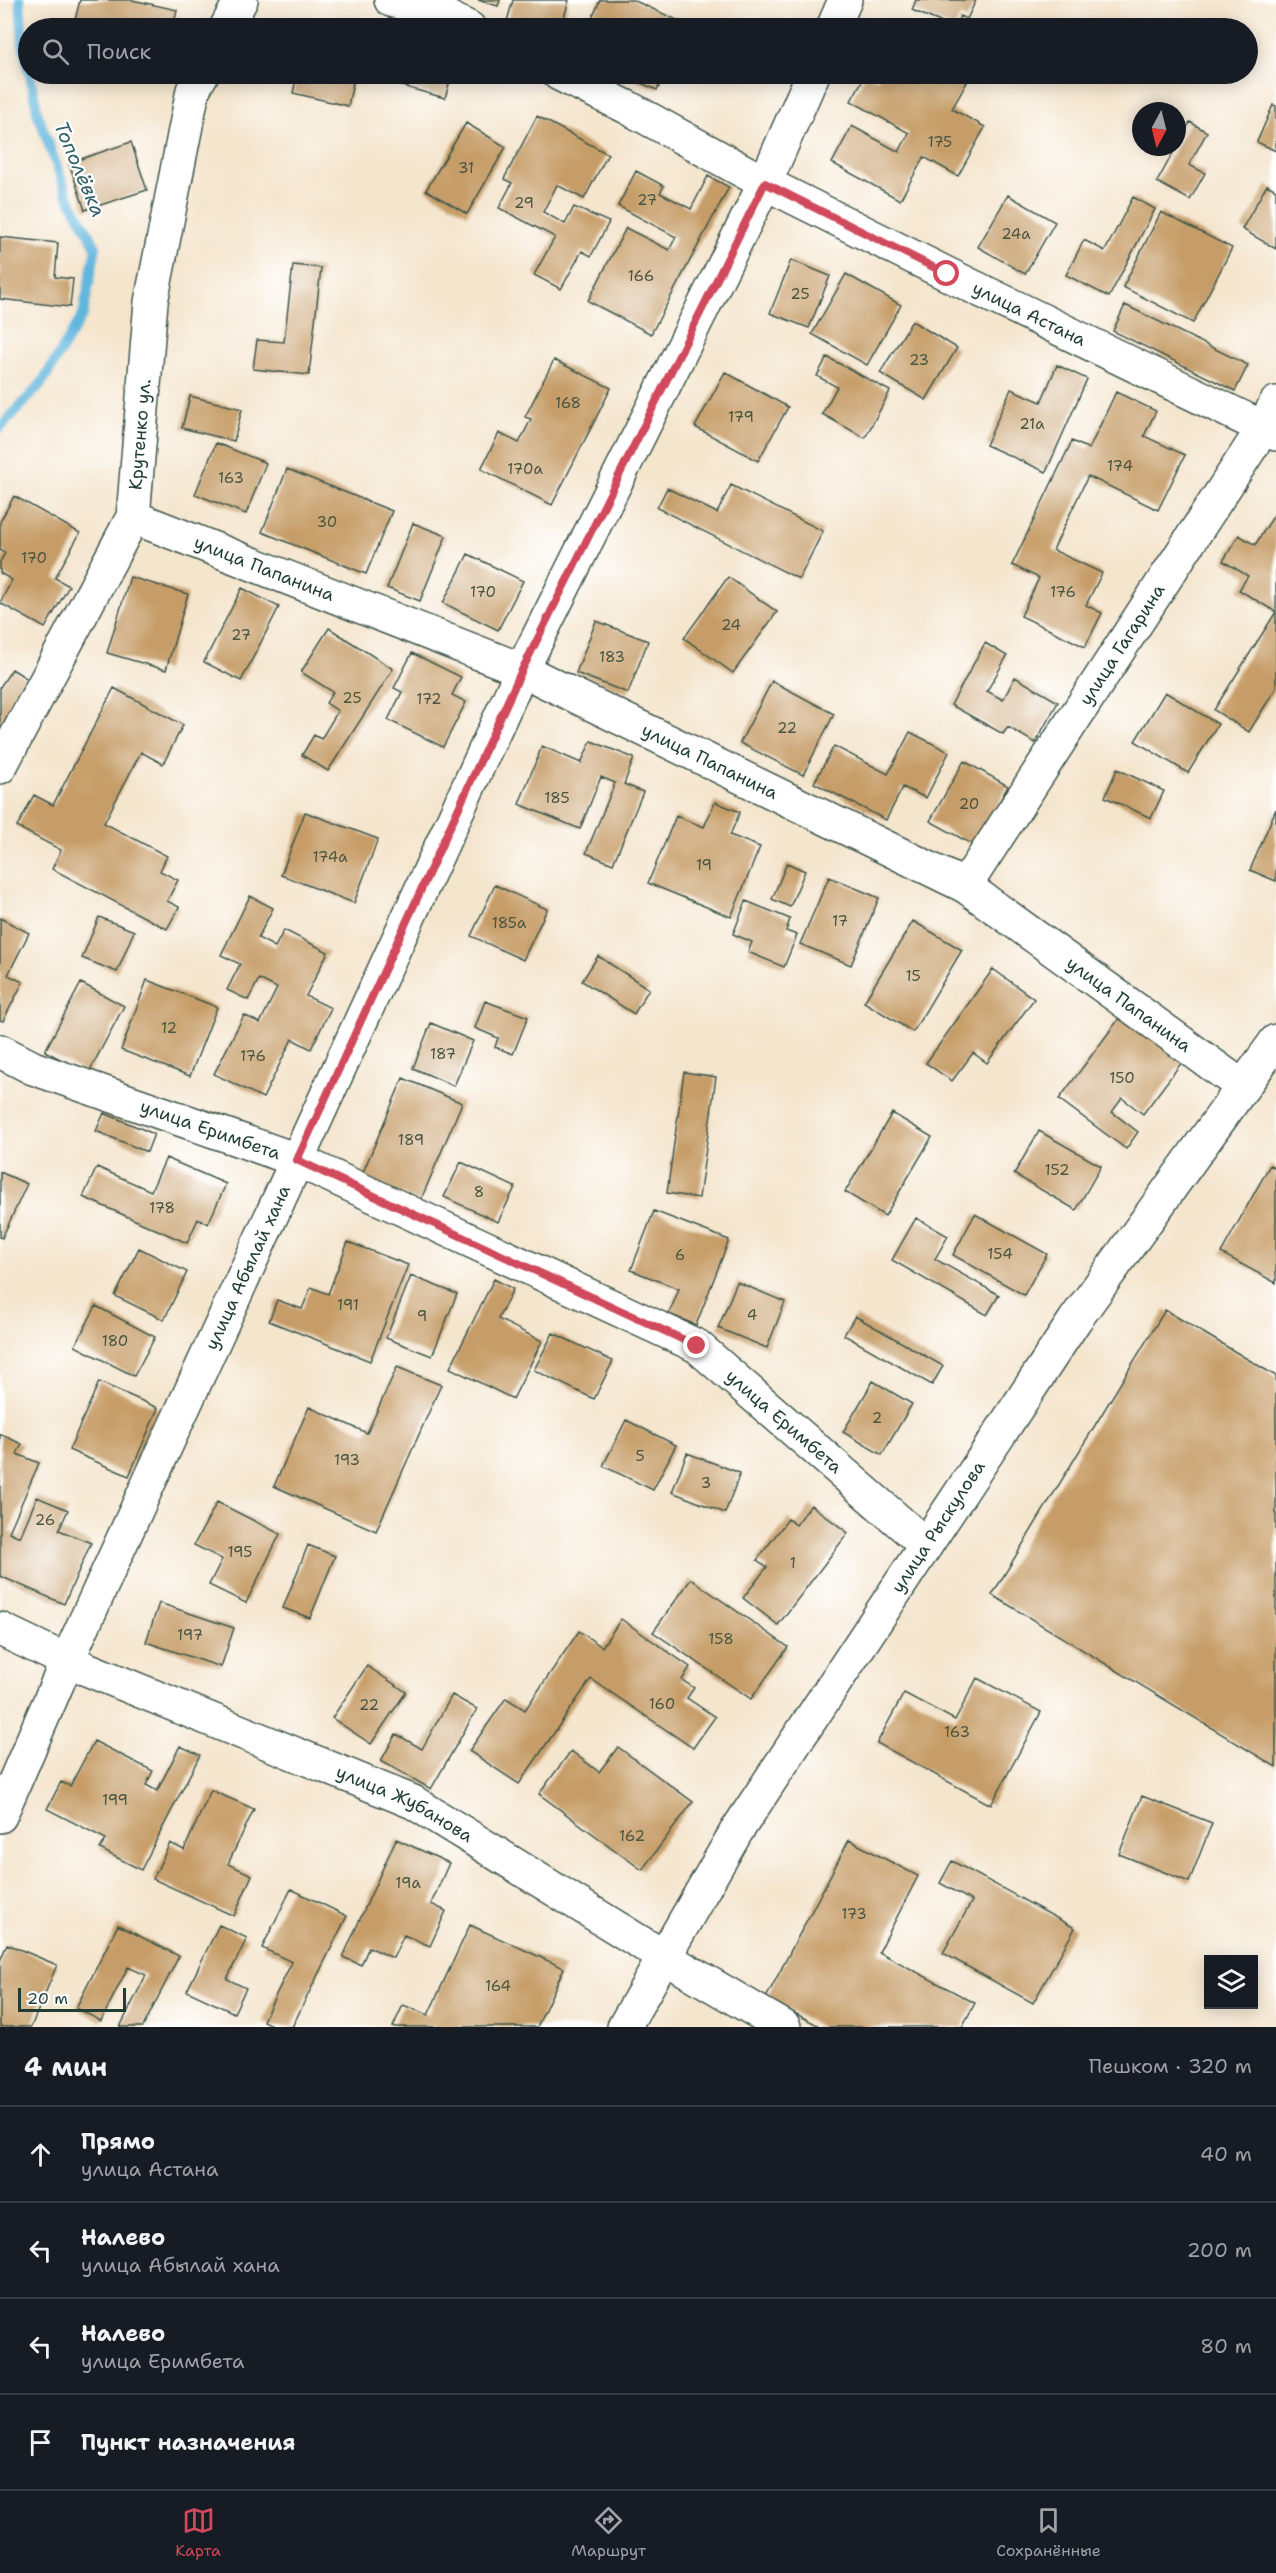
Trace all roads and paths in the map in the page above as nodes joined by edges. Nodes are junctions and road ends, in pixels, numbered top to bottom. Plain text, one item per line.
1 (241, 0) edge
2 (391, 0) edge
3 (845, 0) edge
4 (231, 18) edge
5 (449, 18) edge
6 (837, 18) edge
7 (196, 84) edge
8 (580, 84) edge
9 (809, 84) edge
10 (765, 183) junction
11 (1272, 421) edge
12 (133, 517) junction
13 (522, 670) junction
14 (0, 768) edge
15 (965, 886) junction
16 (1276, 1041) edge
17 (0, 1051) edge
18 (1242, 1087) junction
19 (297, 1160) junction
20 (926, 1545) junction
21 (0, 1629) edge
22 (67, 1661) junction
23 (0, 1816) edge
24 (664, 1957) junction
25 (624, 2027) edge
26 (784, 2027) edge

1 - 4 street
2 - 5 street
3 - 6 street
7 - 12 street, Крутенко ул.
8 - 10 street, улица Астана
9 - 10 street, улица Абылай хана
10 - 11 street, улица Астана
10 - 13 street, улица Абылай хана
11 - 15 street, улица Гагарина
12 - 13 street, улица Папанина
12 - 14 street, Крутенко ул.
13 - 15 street, улица Папанина
13 - 19 street, улица Абылай хана
15 - 18 street, улица Папанина
16 - 18 street, улица Рыскулова
17 - 19 street, улица Еримбета
18 - 20 street, улица Рыскулова
19 - 20 street, улица Еримбета
19 - 22 street, улица Абылай хана
20 - 24 street, улица Рыскулова
21 - 22 street, улица Жубанова
22 - 23 street, улица Абылай хана
22 - 24 street, улица Жубанова
24 - 25 street, улица Рыскулова
24 - 26 street, улица Жубанова

